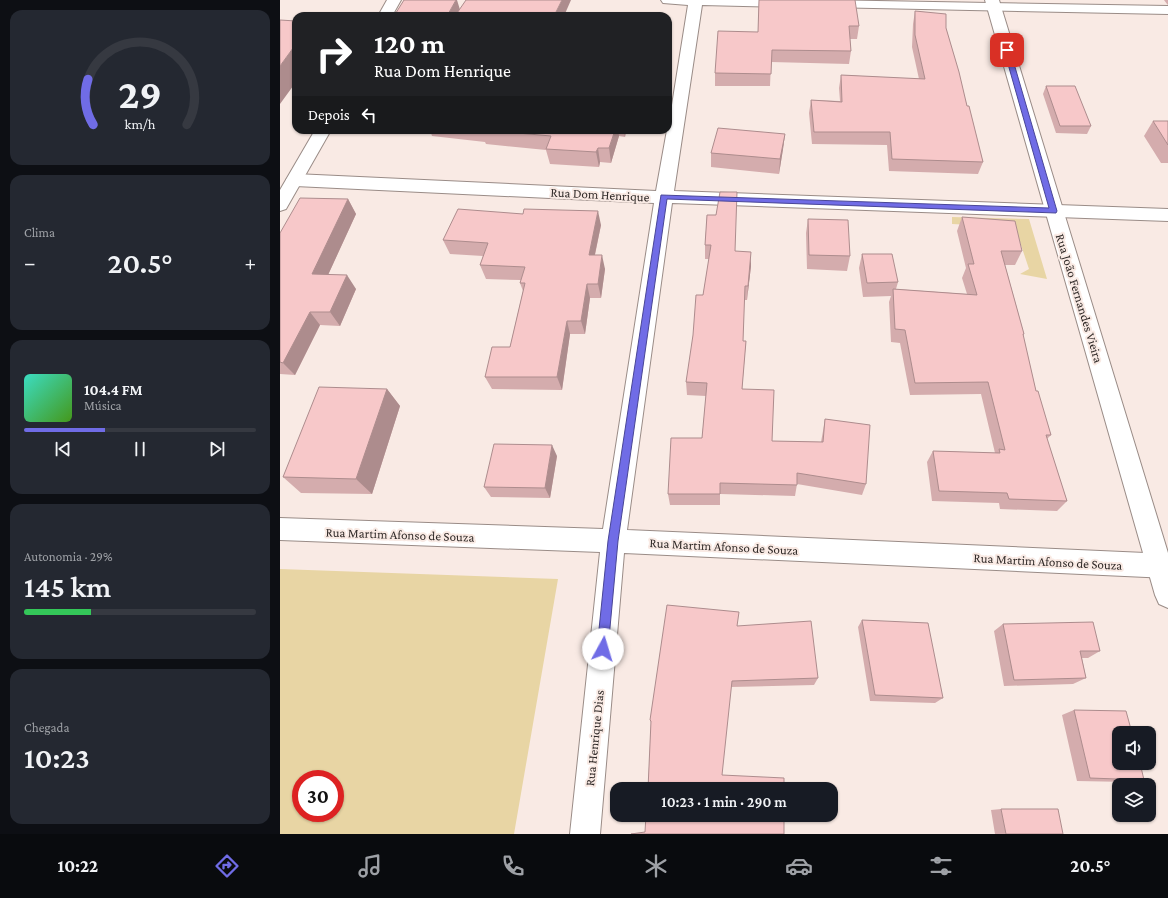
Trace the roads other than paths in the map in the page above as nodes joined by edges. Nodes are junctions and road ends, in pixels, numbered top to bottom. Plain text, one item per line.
1 (394, 0) edge
2 (668, 0) edge
3 (696, 0) edge
4 (993, 3) edge
5 (1168, 10) edge
6 (387, 12) edge
7 (321, 134) edge
8 (295, 180) junction
9 (664, 197) junction
10 (280, 205) edge
11 (1054, 211) junction
12 (1168, 215) edge
13 (280, 529) edge
14 (613, 541) junction
15 (1164, 566) edge
16 (1168, 595) edge
17 (585, 834) edge

1 - 6 street
2 - 3 street
3 - 4 street
3 - 9 street, Rua Henrique Dias
4 - 5 street
4 - 11 street, Rua João Fernandes Vieira
7 - 8 street
8 - 9 street, Rua Dom Henrique
8 - 10 street
9 - 11 street, Rua Dom Henrique
9 - 14 street, Rua Henrique Dias
11 - 12 street, Rua Dom Henrique
11 - 15 street, Rua João Fernandes Vieira
13 - 14 street, Rua Martim Afonso de Souza
14 - 15 street, Rua Martim Afonso de Souza
14 - 17 street, Rua Henrique Dias
15 - 16 street, Rua João Fernandes Vieira

